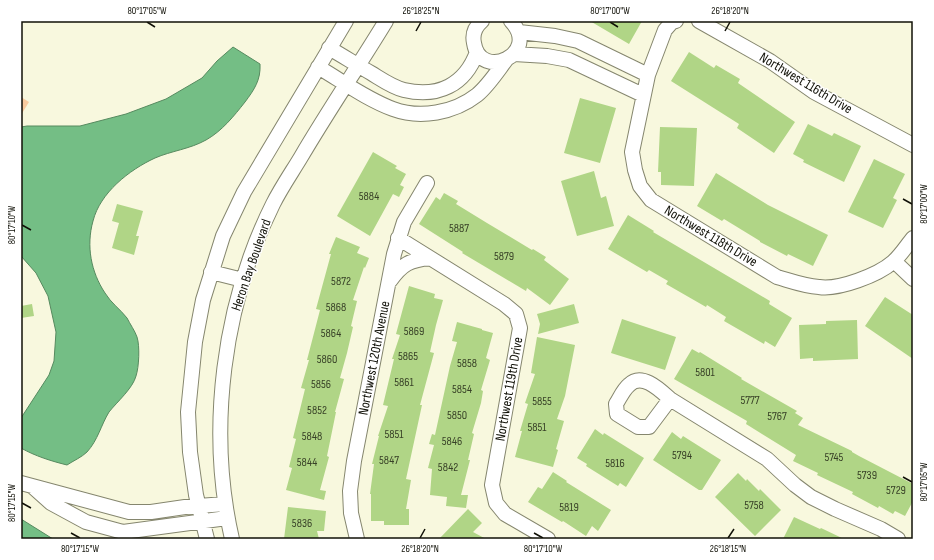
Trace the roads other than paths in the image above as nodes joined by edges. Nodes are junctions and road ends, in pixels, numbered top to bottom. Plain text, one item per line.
1 (346, 21) edge
2 (386, 21) edge
3 (482, 21) edge
4 (676, 21) edge
5 (699, 21) edge
6 (515, 26) edge
7 (329, 48) junction
8 (477, 52) junction
9 (602, 52) junction
10 (510, 57) junction
11 (358, 65) junction
12 (318, 67) junction
13 (593, 71) junction
14 (648, 75) junction
15 (347, 84) junction
16 (643, 95) junction
17 (913, 145) edge
18 (427, 183) dead end
19 (398, 238) junction
20 (913, 238) edge
21 (430, 258) junction
22 (894, 261) junction
23 (211, 272) junction
24 (913, 279) edge
25 (243, 280) junction
26 (390, 281) junction
27 (670, 399) dead end
28 (27, 485) edge
29 (225, 504) junction
30 (199, 507) junction
31 (228, 518) junction
32 (202, 521) junction
33 (207, 539) edge
34 (232, 539) edge
35 (357, 539) edge
36 (548, 539) edge
37 (898, 539) edge

1 - 7 street
2 - 11 street, Heron Bay Boulevard
3 - 8 street
4 - 14 street
5 - 17 street, Northwest 116th Drive
6 - 9 street
6 - 10 street
7 - 11 street
7 - 12 street
8 - 10 street
8 - 11 street
9 - 13 street
9 - 14 street
10 - 13 street
10 - 15 street
11 - 15 street, Heron Bay Boulevard
12 - 15 street
12 - 23 street
13 - 16 street
14 - 16 street, Northwest 118th Drive
15 - 25 street, Heron Bay Boulevard
16 - 22 street, Northwest 118th Drive
18 - 19 street, Northwest 120th Avenue
19 - 21 street, Northwest 119th Drive
19 - 26 street, Northwest 120th Avenue
20 - 22 street
21 - 26 street
21 - 36 street, Northwest 119th Drive
22 - 24 street
23 - 25 street
23 - 30 street
25 - 29 street, Heron Bay Boulevard
26 - 35 street, Northwest 120th Avenue
27 - 37 street
28 - 30 street
28 - 32 street
29 - 30 street
29 - 31 street, Heron Bay Boulevard
30 - 32 street
31 - 32 street
31 - 34 street, Heron Bay Boulevard
32 - 33 street

